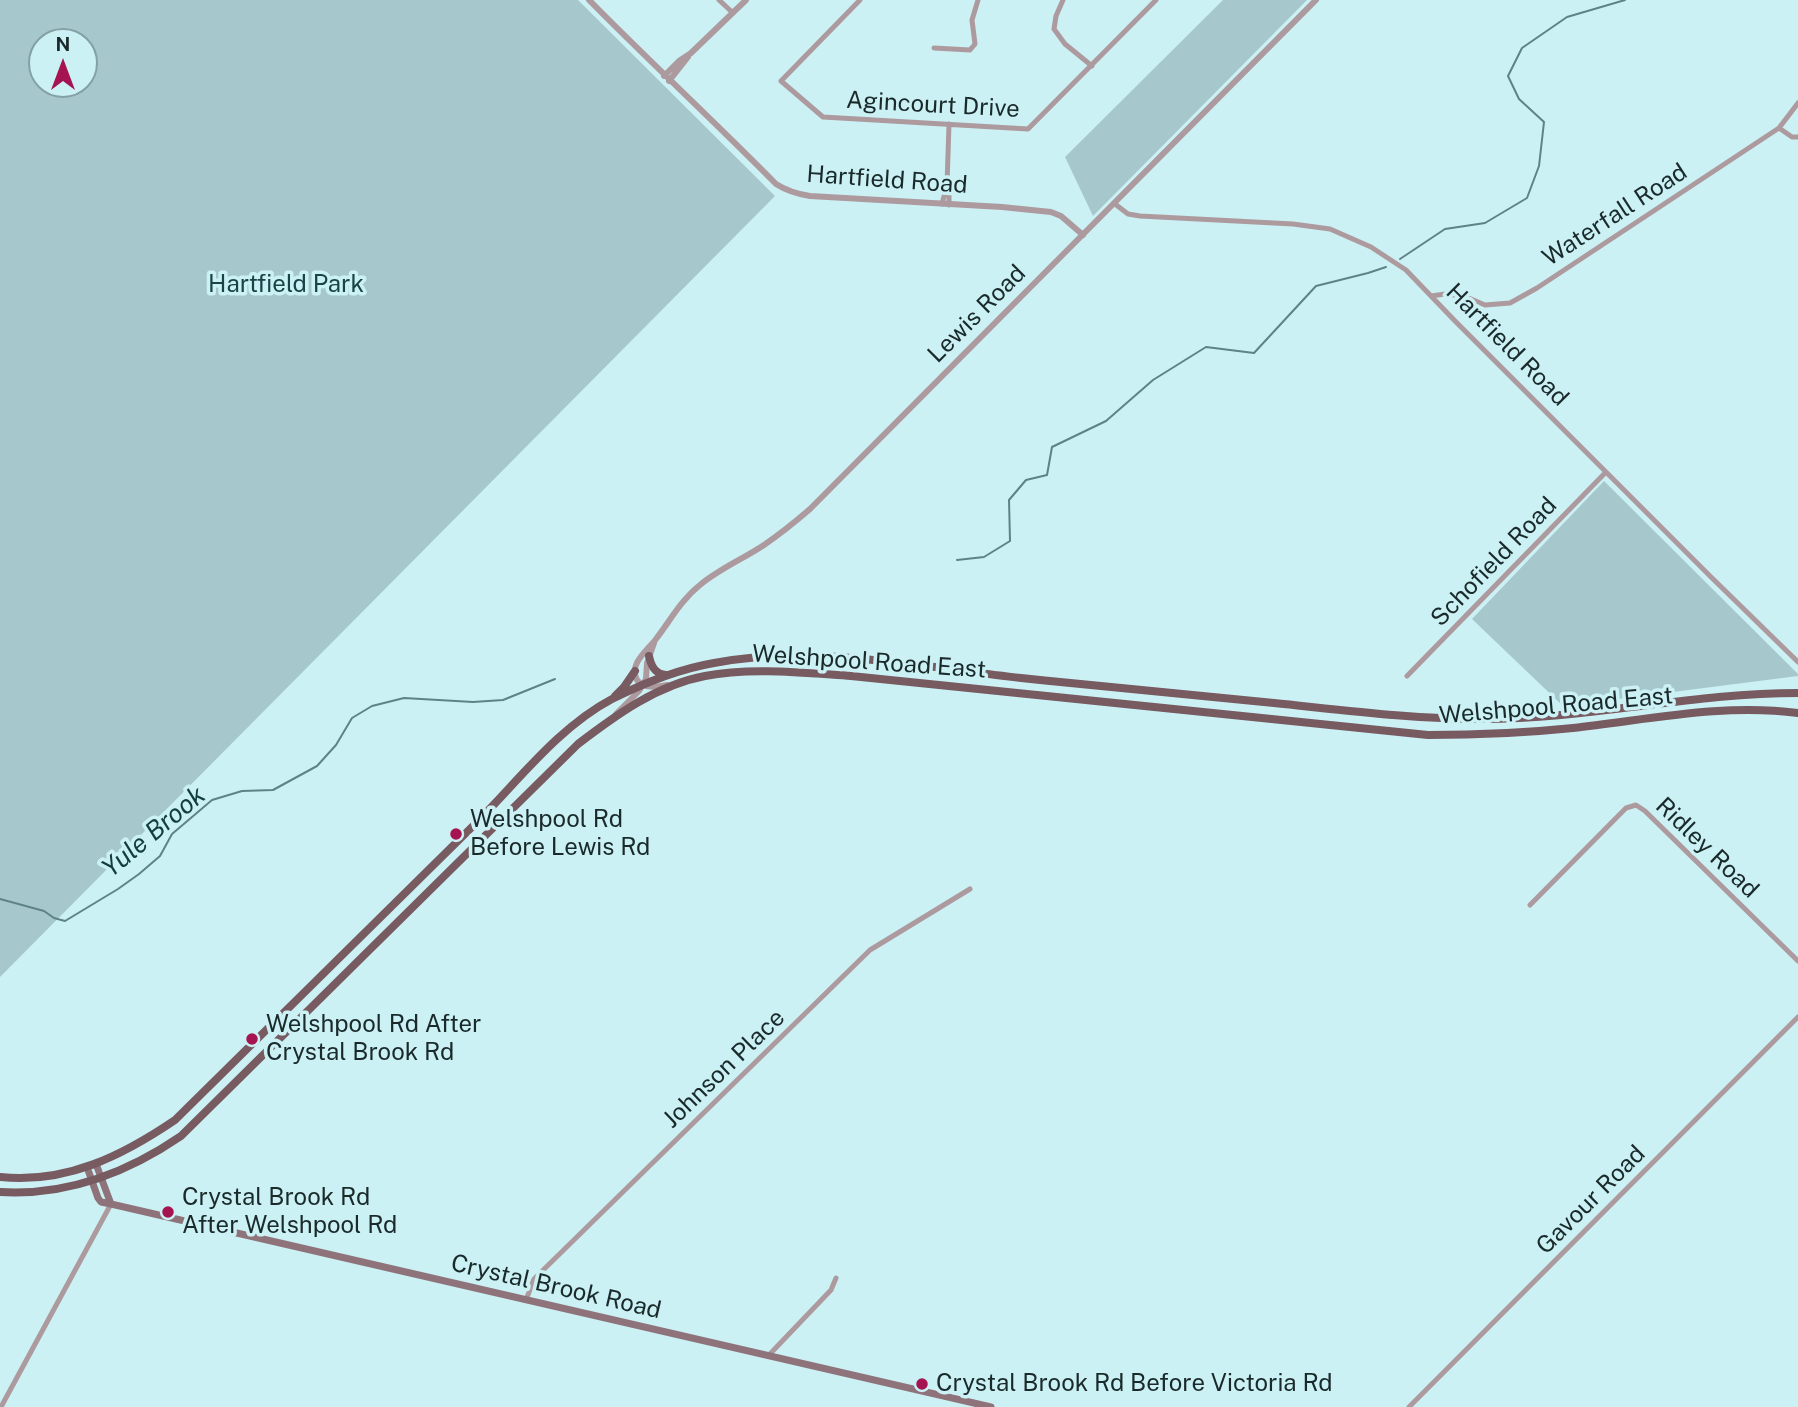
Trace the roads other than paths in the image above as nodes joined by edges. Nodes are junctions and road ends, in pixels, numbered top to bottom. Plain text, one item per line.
1 (589, 0) edge
2 (719, 0) edge
3 (746, 0) edge
4 (860, 0) edge
5 (978, 0) edge
6 (1063, 0) edge
7 (1156, 0) edge
8 (1316, 0) edge
9 (733, 13) junction
10 (934, 48) dead end
11 (1092, 66) junction
12 (667, 78) junction
13 (1798, 103) edge
14 (949, 124) junction
15 (1779, 128) junction
16 (1798, 137) edge
17 (1115, 204) junction
18 (946, 205) junction
19 (1083, 235) junction
20 (1431, 296) junction
21 (1606, 472) junction
22 (655, 641) junction
23 (649, 656) junction
24 (1798, 662) edge
25 (635, 671) junction
26 (670, 675) junction
27 (1407, 676) dead end
28 (682, 682) junction
29 (1086, 684) junction
30 (642, 685) junction
31 (1798, 693) edge
32 (610, 700) junction
33 (1084, 700) junction
34 (1798, 713) edge
35 (614, 716) junction
36 (970, 889) dead end
37 (1530, 905) dead end
38 (1798, 961) edge
39 (1798, 1017) edge
40 (92, 1166) junction
41 (0, 1177) edge
42 (101, 1179) junction
43 (92, 1182) junction
44 (0, 1192) edge
45 (111, 1204) junction
46 (836, 1278) dead end
47 (526, 1300) junction
48 (768, 1356) junction
49 (960, 1400) junction
50 (1, 1407) edge
51 (952, 1407) edge
52 (992, 1407) edge
53 (1409, 1407) edge

1 - 12 street, Hartfield Road
2 - 9 street
3 - 9 street
4 - 14 street, Agincourt Drive
5 - 10 street
6 - 11 street
7 - 11 street, Agincourt Drive
8 - 17 street, Lewis Road
9 - 12 street
11 - 14 street, Agincourt Drive
12 - 18 street, Hartfield Road
13 - 15 street, Waterfall Road
14 - 18 street
15 - 16 street
15 - 20 street, Waterfall Road
17 - 19 street, Lewis Road
17 - 20 street, Hartfield Road
18 - 19 street, Hartfield Road
19 - 22 street, Lewis Road
20 - 21 street, Hartfield Road
21 - 24 street, Hartfield Road
21 - 27 street, Schofield Road
22 - 23 street, Lewis Road
22 - 25 street, Lewis Road
23 - 26 main road
23 - 30 street, Lewis Road
25 - 30 street
25 - 32 main road
26 - 29 main road, Welshpool Road East
26 - 30 main road, Welshpool Road East
28 - 30 street
28 - 33 main road, Welshpool Road East
28 - 35 main road, Welshpool Road East
29 - 31 main road, Welshpool Road East
29 - 33 main road
30 - 32 main road, Welshpool Road East
30 - 35 street, Lewis Road
32 - 40 main road, Welshpool Road East
33 - 34 main road, Welshpool Road East
35 - 42 main road, Welshpool Road East
36 - 47 street, Johnson Place
37 - 38 street, Ridley Road
39 - 53 street, Gavour Road
40 - 41 main road, Welshpool Road East
40 - 42 main road
40 - 43 main road
42 - 43 main road, Welshpool Road East
42 - 45 main road
43 - 44 main road, Welshpool Road East
43 - 45 main road
45 - 47 main road, Crystal Brook Road
45 - 50 street
46 - 48 street
47 - 48 main road, Crystal Brook Road
48 - 49 main road, Crystal Brook Road
49 - 51 street
49 - 52 main road, Crystal Brook Road

